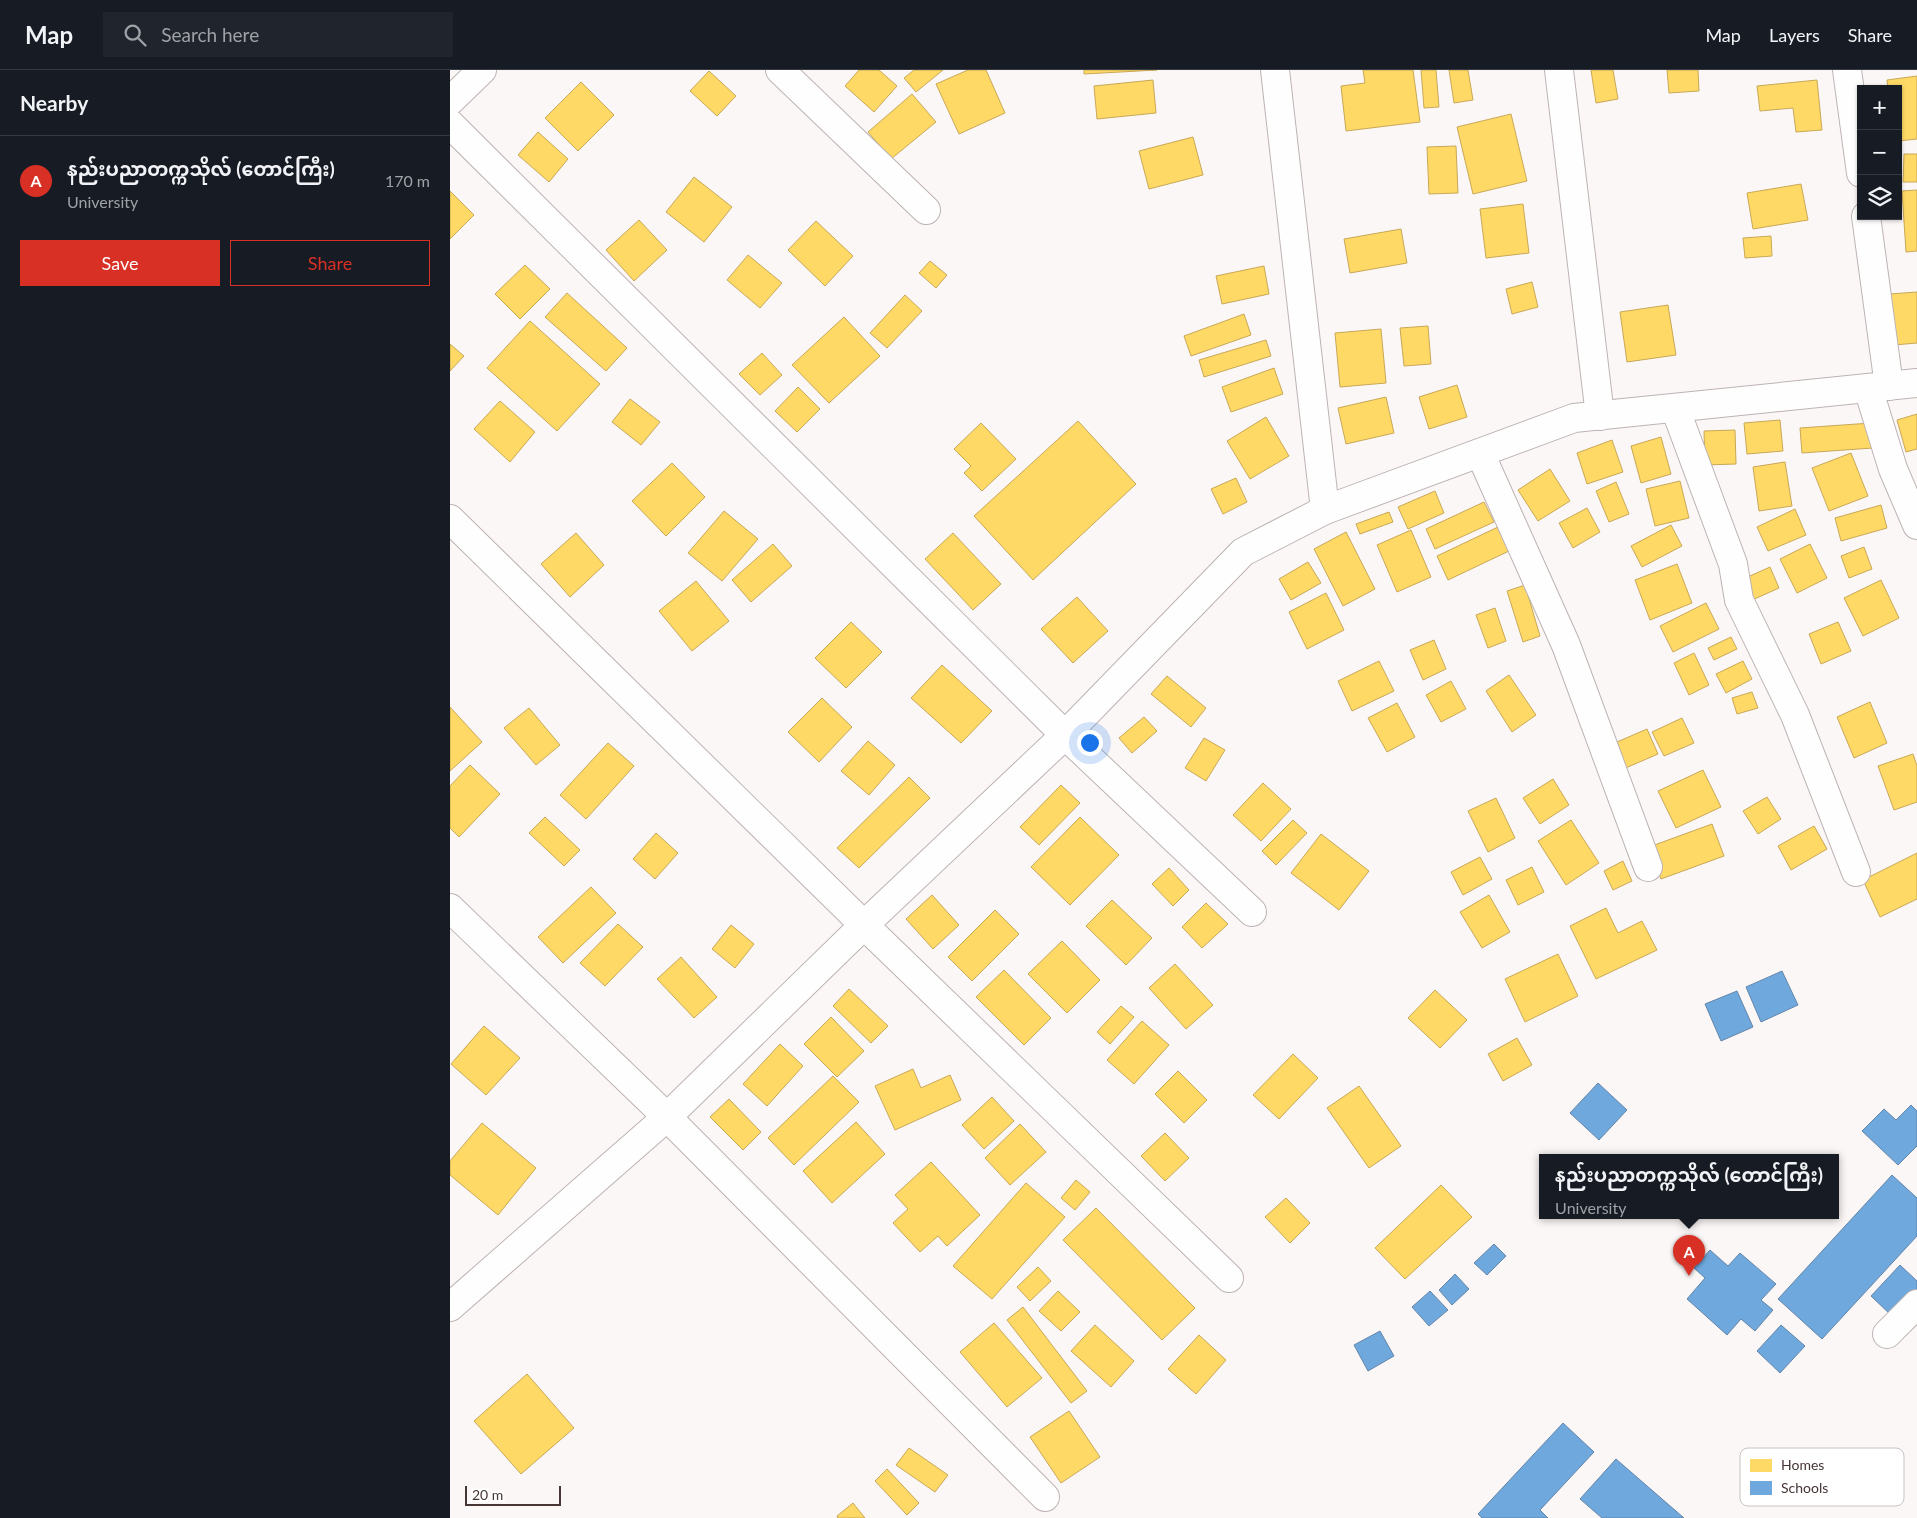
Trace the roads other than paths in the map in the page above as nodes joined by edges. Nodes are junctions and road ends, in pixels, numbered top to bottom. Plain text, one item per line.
1 (482, 70) edge
2 (780, 70) edge
3 (1275, 70) edge
4 (1559, 70) edge
5 (1847, 70) edge
6 (450, 101) edge
7 (450, 124) edge
8 (1857, 144) edge
9 (926, 210) dead end
10 (1866, 220) edge
11 (1917, 383) edge
12 (1878, 387) junction
13 (1675, 408) junction
14 (1600, 416) junction
15 (1480, 453) junction
16 (1325, 510) junction
17 (450, 519) edge
18 (1917, 525) edge
19 (1066, 735) junction
20 (1648, 867) dead end
21 (1856, 872) dead end
22 (450, 908) edge
23 (1252, 912) dead end
24 (864, 925) junction
25 (667, 1117) junction
26 (1229, 1278) dead end
27 (454, 1297) edge
28 (1917, 1304) edge
29 (1887, 1334) dead end
30 (1045, 1497) dead end

1 - 6 street
2 - 9 street
3 - 16 street
4 - 14 street
5 - 8 street
7 - 19 street
10 - 12 street
11 - 12 street
12 - 13 street
12 - 18 street
13 - 14 street
13 - 21 street
14 - 15 street
15 - 16 street
15 - 20 street
16 - 19 street
17 - 24 street
19 - 23 street
19 - 24 street
22 - 25 street
24 - 25 street
24 - 26 street
25 - 27 street
25 - 30 street
28 - 29 street

